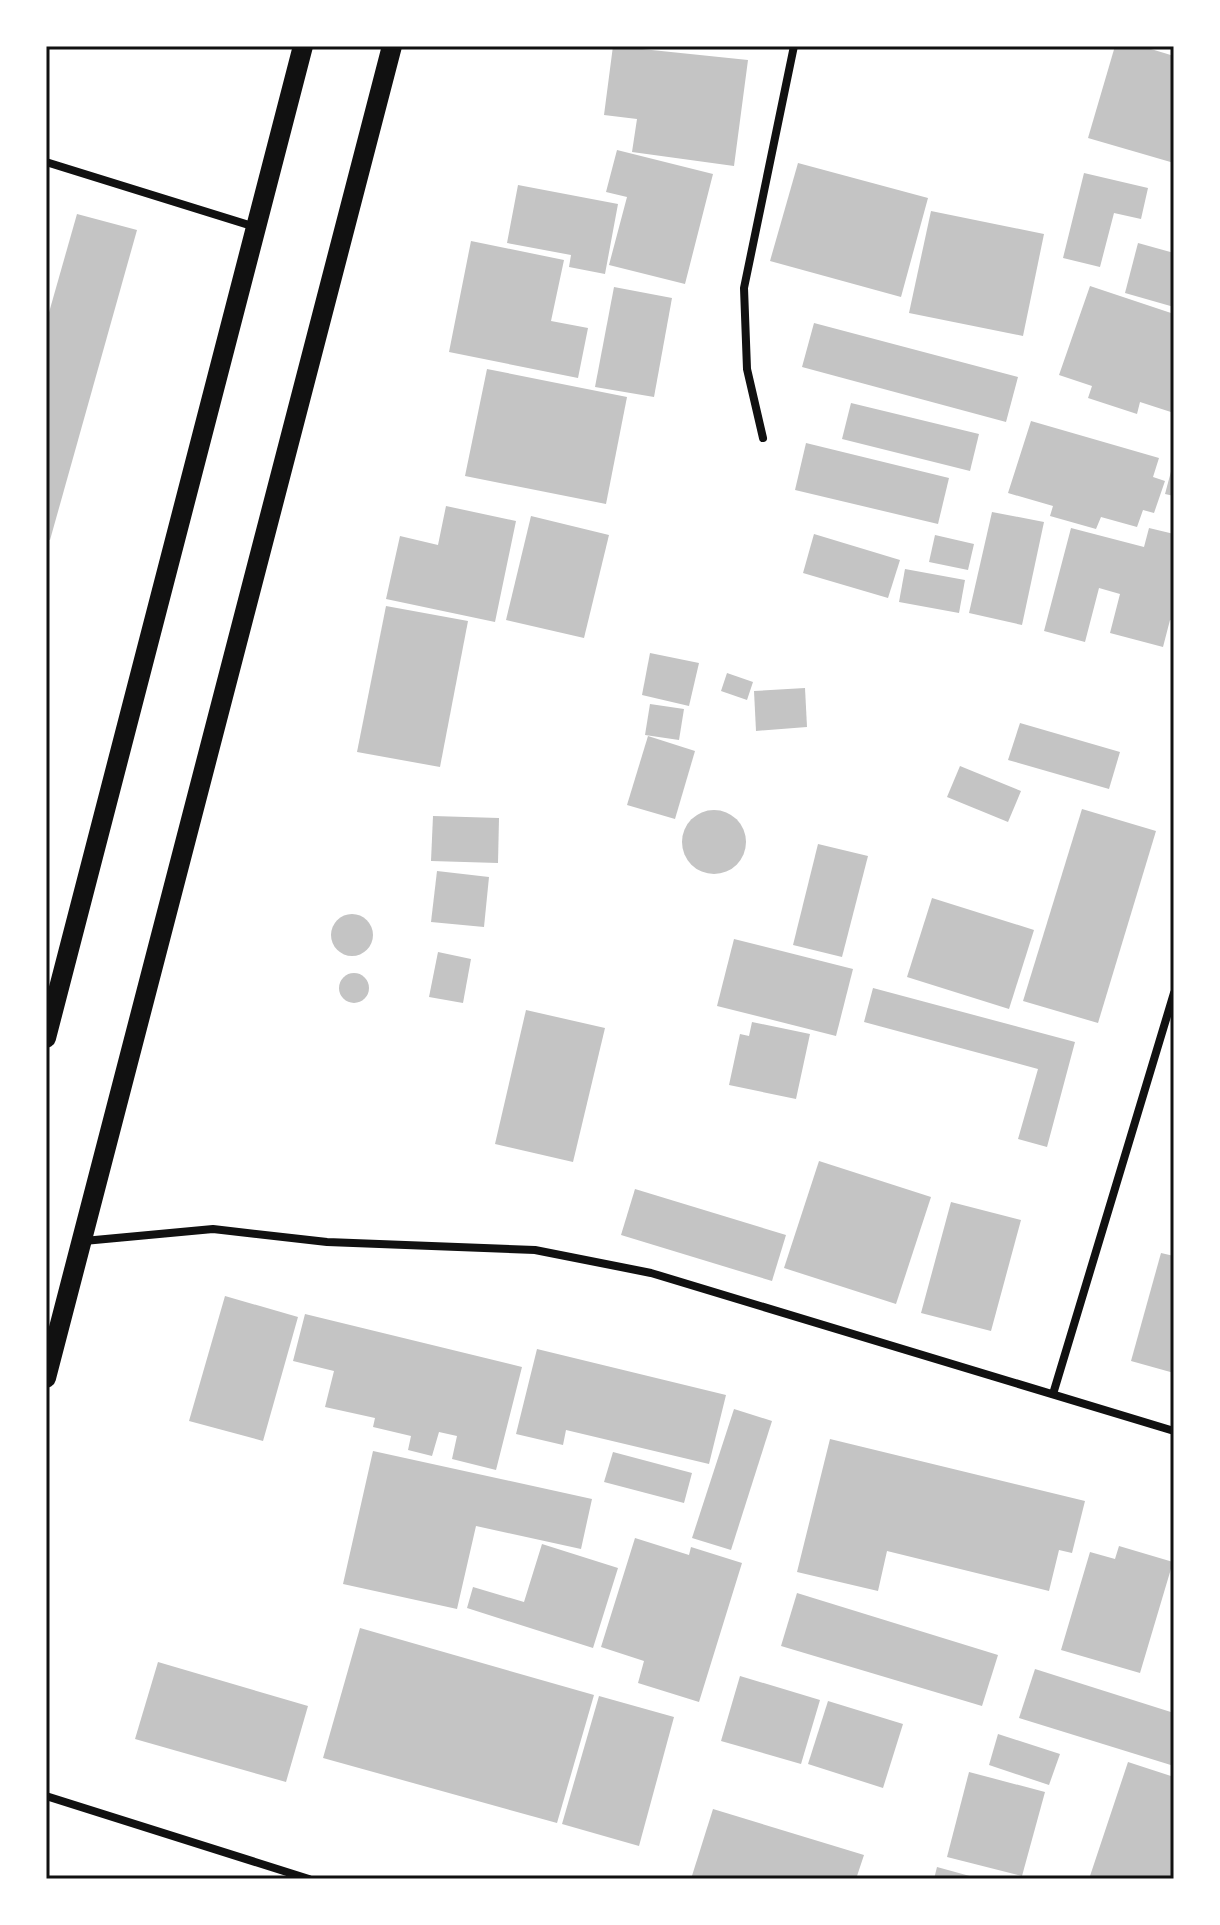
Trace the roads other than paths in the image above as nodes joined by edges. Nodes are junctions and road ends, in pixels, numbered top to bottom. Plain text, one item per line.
1 (303, 46) edge
2 (392, 46) edge
3 (794, 46) edge
4 (46, 162) edge
5 (256, 227) junction
6 (763, 438) dead end
7 (1174, 993) edge
8 (46, 1038) edge
9 (84, 1241) junction
10 (46, 1378) edge
11 (1053, 1394) junction
12 (1174, 1431) edge
13 (46, 1796) edge
14 (309, 1879) edge

1 - 5 main road
2 - 9 main road
3 - 6 street
4 - 5 street
5 - 8 main road
7 - 11 street
9 - 10 main road
9 - 11 street
11 - 12 street
13 - 14 street

